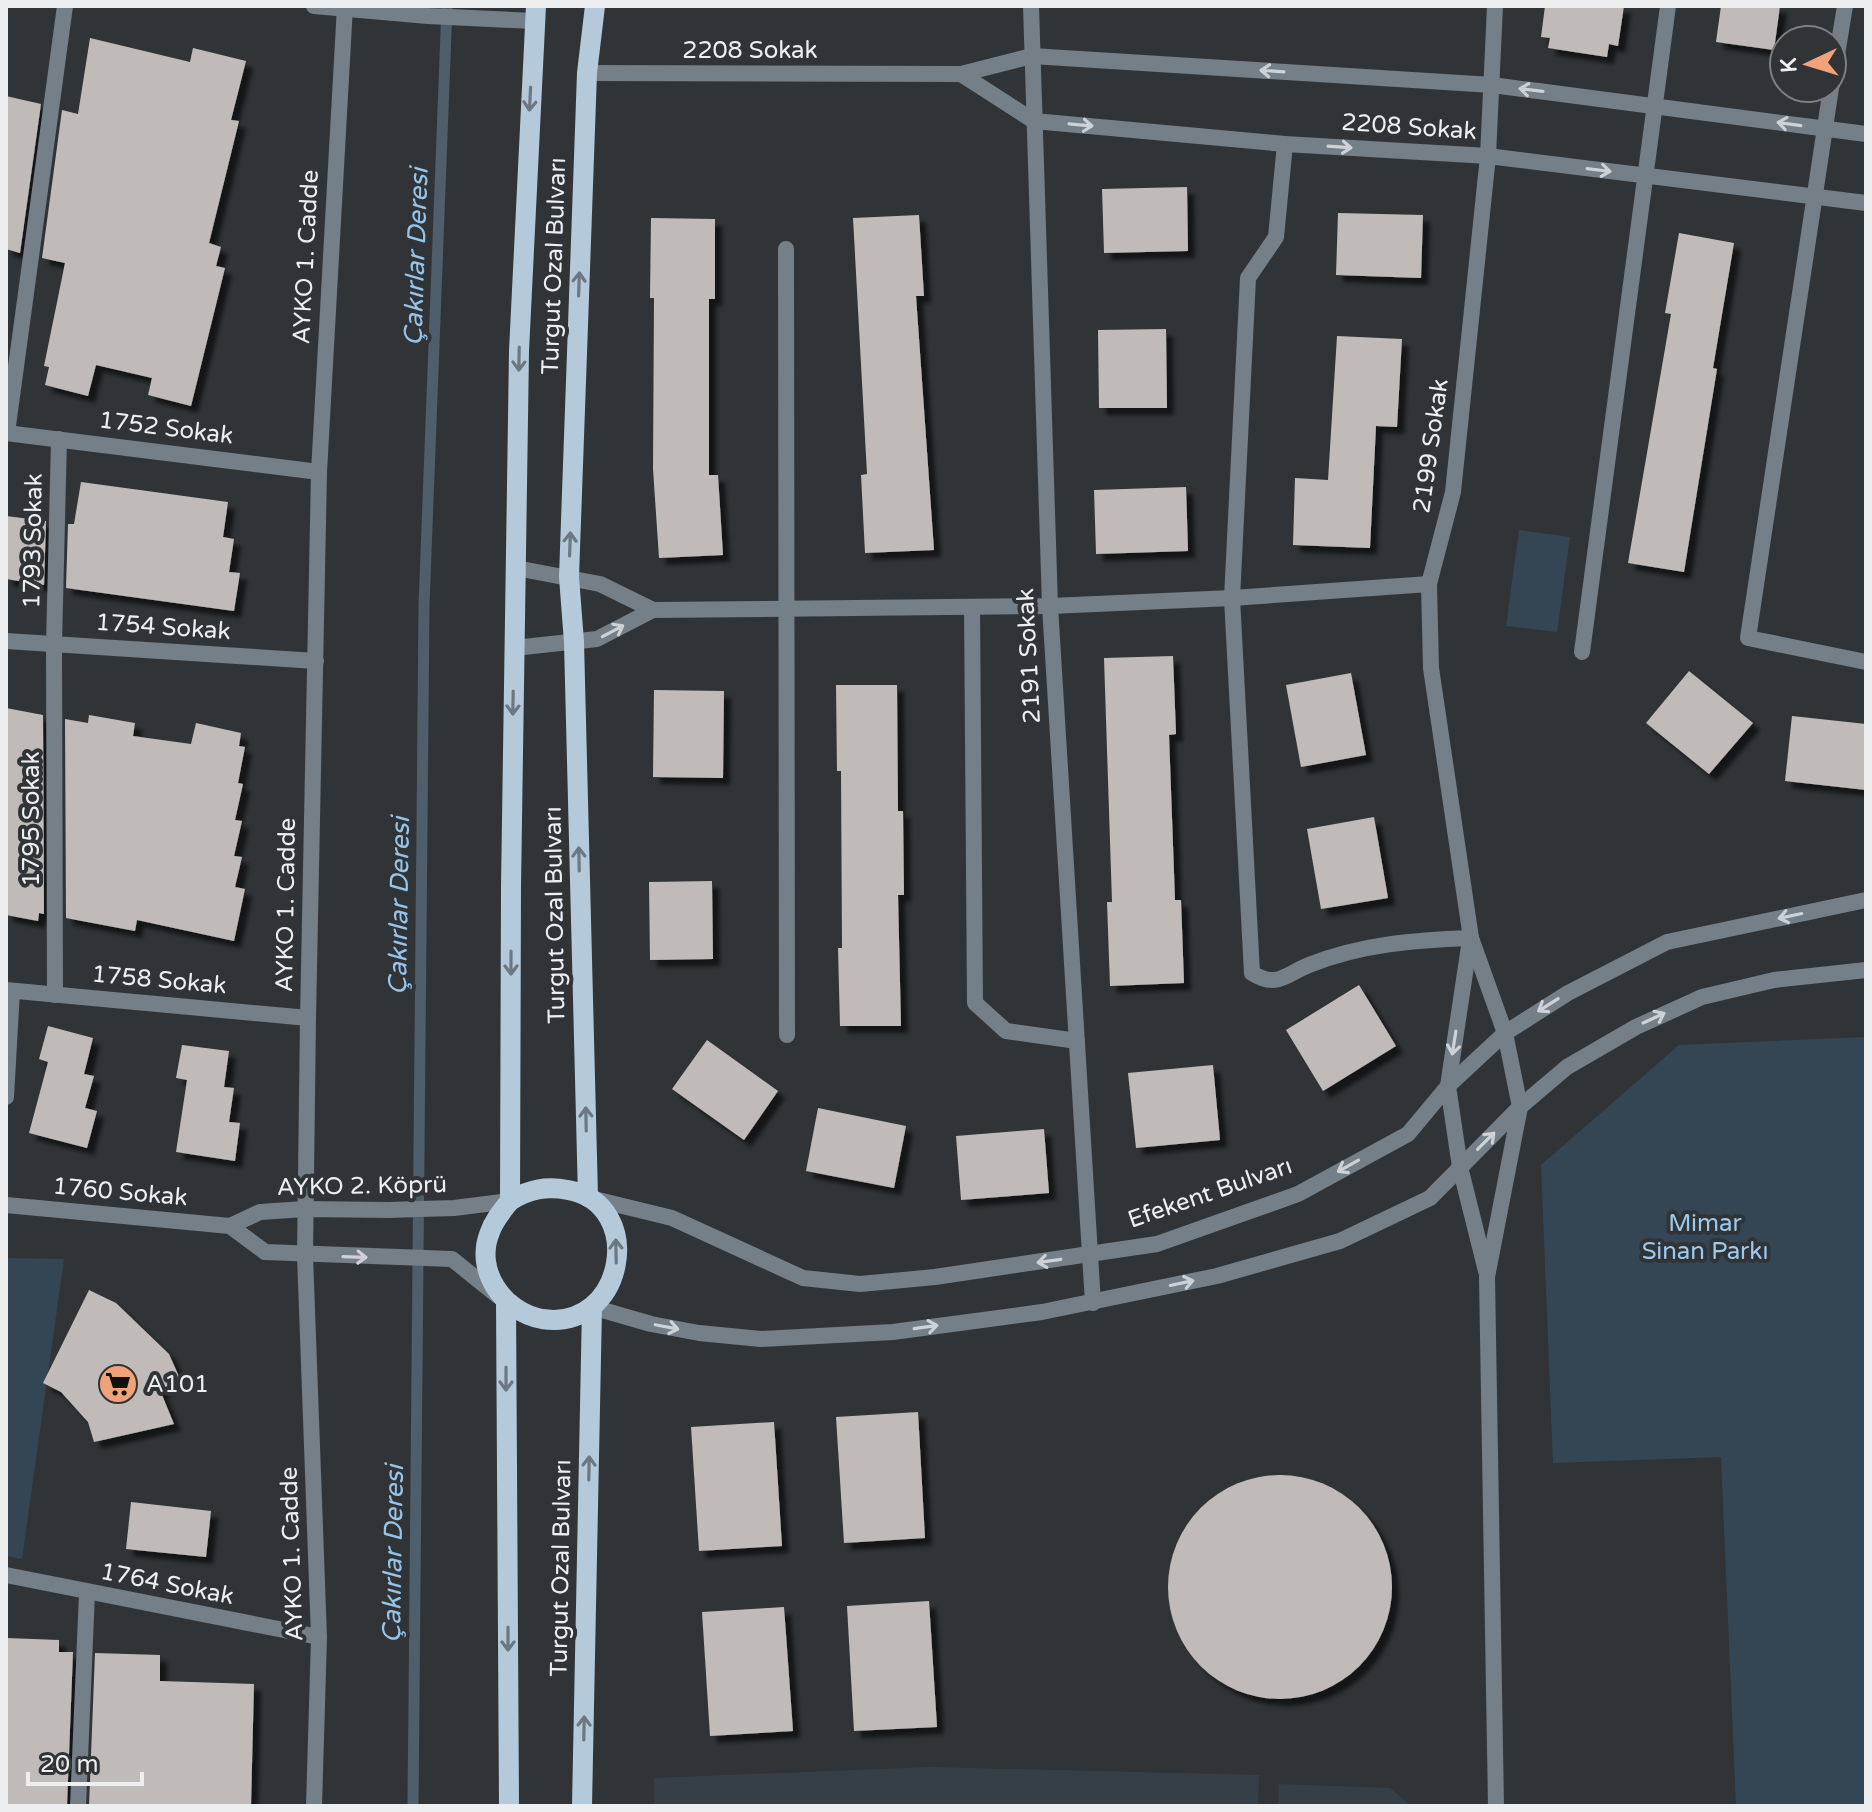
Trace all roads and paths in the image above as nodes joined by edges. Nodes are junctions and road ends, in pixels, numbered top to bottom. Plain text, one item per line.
1 (65, 6) edge
2 (314, 6) edge
3 (595, 6) edge
4 (1031, 6) edge
5 (1495, 6) edge
6 (1668, 6) edge
7 (345, 8) edge
8 (535, 14) edge
9 (1032, 56) junction
10 (587, 73) junction
11 (961, 74) junction
12 (1492, 85) junction
13 (1829, 104) edge
14 (1654, 105) junction
15 (1034, 121) junction
16 (1825, 129) junction
17 (1866, 134) edge
18 (1285, 144) junction
19 (1488, 156) junction
20 (1643, 176) junction
21 (1814, 197) junction
22 (1866, 203) edge
23 (786, 249) dead end
24 (7, 433) edge
25 (59, 439) junction
26 (319, 472) junction
27 (516, 568) junction
28 (569, 577) junction
29 (1429, 584) junction
30 (1232, 598) junction
31 (1050, 606) junction
32 (788, 607) junction
33 (972, 607) junction
34 (653, 610) junction
35 (6, 641) edge
36 (574, 642) junction
37 (54, 644) junction
38 (514, 648) junction
39 (1582, 652) dead end
40 (316, 661) junction
41 (1866, 662) edge
42 (1866, 900) edge
43 (1471, 938) junction
44 (1866, 970) edge
45 (9, 990) edge
46 (55, 995) junction
47 (308, 1018) junction
48 (1505, 1033) junction
49 (787, 1035) dead end
50 (1077, 1041) junction
51 (1448, 1086) junction
52 (6, 1097) edge
53 (1520, 1107) junction
54 (1460, 1167) junction
55 (588, 1197) junction
56 (510, 1201) junction
57 (6, 1205) edge
58 (305, 1209) junction
59 (230, 1226) junction
60 (305, 1255) junction
61 (1091, 1255) junction
62 (1487, 1277) junction
63 (506, 1301) junction
64 (1093, 1303) junction
65 (592, 1307) junction
66 (6, 1575) edge
67 (87, 1593) junction
68 (319, 1637) junction
69 (78, 1806) edge
70 (314, 1806) edge
71 (509, 1806) edge
72 (582, 1806) edge
73 (1496, 1806) edge

1 - 24 street
2 - 7 street
3 - 10 main road, Turgut Ozal Bulvarı
4 - 9 street, 2191 Sokak
5 - 12 street, 2199 Sokak
6 - 14 street
7 - 8 street
7 - 26 street, AYKO 1. Cadde
8 -> 27 main road, Turgut Ozal Bulvarı
9 - 11 street, 2208 Sokak
12 -> 9 street, 2208 Sokak
9 - 15 street, 2191 Sokak
10 - 11 street, 2208 Sokak
28 -> 10 main road, Turgut Ozal Bulvarı
11 - 15 street, 2208 Sokak
14 -> 12 street, 2208 Sokak
12 - 19 street, 2199 Sokak
13 - 16 street
16 -> 14 street, 2208 Sokak
14 - 20 street
15 -> 18 street, 2208 Sokak
15 - 31 street, 2191 Sokak
16 - 17 street, 2208 Sokak
16 - 21 street
18 -> 19 street, 2208 Sokak
18 - 30 street
19 -> 20 street, 2208 Sokak
19 - 29 street, 2199 Sokak
20 - 21 street, 2208 Sokak
20 - 39 street
21 - 22 street, 2208 Sokak
21 - 41 street
23 - 32 street
24 - 25 street, 1752 Sokak
25 - 26 street, 1752 Sokak
25 - 37 street, 1793 Sokak
26 - 40 street, AYKO 1. Cadde
27 - 28 street
27 - 38 main road, Turgut Ozal Bulvarı
28 - 34 street
28 - 36 main road, Turgut Ozal Bulvarı
29 - 30 street
29 - 43 street, 2199 Sokak
30 - 31 street
30 - 43 street
31 - 33 street
31 - 50 street, 2191 Sokak
32 - 33 street
32 - 34 street
32 - 49 street
33 - 50 street
36 -> 34 street
35 - 37 street, 1754 Sokak
36 - 38 street
55 -> 36 main road, Turgut Ozal Bulvarı
37 - 40 street, 1754 Sokak
37 - 46 street, 1795 Sokak
38 -> 56 main road, Turgut Ozal Bulvarı
40 - 47 street, AYKO 1. Cadde
42 -> 48 street, Efekent Bulvarı
43 - 48 street
43 -> 51 street
53 -> 44 street
45 - 46 street, 1758 Sokak
45 - 52 street
46 - 47 street, 1758 Sokak
47 - 58 street, AYKO 1. Cadde
48 - 51 street, Efekent Bulvarı
48 - 53 street
50 - 61 street, 2191 Sokak
51 - 54 street
51 -> 61 street, Efekent Bulvarı
54 -> 53 street
53 - 62 street
54 - 62 street
64 -> 54 street
55 - 56 main road, Efekent Bulvarı
61 -> 55 street, Efekent Bulvarı
65 -> 55 main road
56 - 58 street, AYKO 2. Köprü
56 - 63 main road
57 - 59 street, 1760 Sokak
58 - 59 street, AYKO 2. Köprü
58 - 60 street, AYKO 1. Cadde
59 - 60 street
60 -> 63 street
60 - 68 street, AYKO 1. Cadde
61 - 64 street, 2191 Sokak
62 - 73 street
63 - 65 main road
63 -> 71 main road
65 -> 64 street
72 -> 65 main road, Turgut Ozal Bulvarı
66 - 67 street, 1764 Sokak
67 - 68 street, 1764 Sokak
67 - 69 street
68 - 70 street, AYKO 1. Cadde

